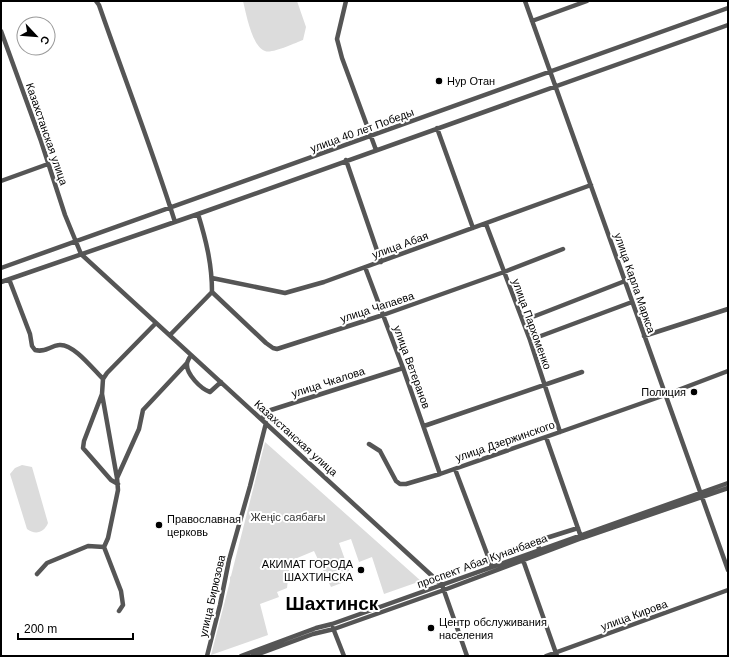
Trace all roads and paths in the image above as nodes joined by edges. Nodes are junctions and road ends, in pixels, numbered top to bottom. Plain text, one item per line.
1 (96, 1) edge
2 (346, 1) edge
3 (526, 1) edge
4 (587, 1) edge
5 (728, 8) edge
6 (532, 21) junction
7 (728, 25) edge
8 (1, 31) edge
9 (550, 72) junction
10 (556, 86) junction
11 (437, 128) junction
12 (372, 136) junction
13 (376, 150) junction
14 (346, 160) junction
15 (48, 164) junction
16 (1, 181) edge
17 (591, 185) junction
18 (171, 208) junction
19 (198, 214) junction
20 (175, 222) junction
21 (486, 224) junction
22 (473, 228) junction
23 (76, 242) junction
24 (563, 248) dead end
25 (81, 254) junction
26 (381, 262) junction
27 (365, 267) junction
28 (1, 268) edge
29 (504, 272) junction
30 (212, 278) junction
31 (9, 279) junction
32 (625, 281) junction
33 (1, 282) edge
34 (212, 292) junction
35 (632, 302) junction
36 (728, 309) edge
37 (383, 315) junction
38 (522, 318) junction
39 (156, 323) junction
40 (170, 335) junction
41 (644, 336) junction
42 (530, 340) junction
43 (191, 355) junction
44 (187, 363) junction
45 (403, 368) junction
46 (728, 371) edge
47 (582, 372) dead end
48 (103, 379) junction
49 (221, 382) junction
50 (544, 385) junction
51 (102, 394) junction
52 (665, 395) junction
53 (261, 419) junction
54 (266, 423) junction
55 (424, 426) junction
56 (560, 432) junction
57 (546, 437) junction
58 (368, 444) dead end
59 (455, 468) junction
60 (440, 474) junction
61 (117, 478) junction
62 (728, 483) edge
63 (118, 484) junction
64 (728, 488) edge
65 (702, 495) junction
66 (578, 528) junction
67 (582, 537) junction
68 (104, 547) junction
69 (539, 550) junction
70 (523, 560) junction
71 (492, 567) junction
72 (728, 570) edge
73 (37, 574) dead end
74 (442, 585) junction
75 (444, 590) junction
76 (728, 590) edge
77 (119, 611) dead end
78 (333, 626) junction
79 (556, 654) edge
80 (207, 656) edge
81 (241, 656) edge
82 (253, 656) edge
83 (344, 656) edge
84 (467, 656) edge
85 (546, 656) edge

1 - 18 street
2 - 12 street
3 - 6 street, улица Карла Маркса
4 - 6 street
5 - 9 street, улица 40 лет Победы
6 - 9 street, улица Карла Маркса
7 - 10 street, улица 40 лет Победы
8 - 15 street, Казахстанская улица
9 - 10 street, улица Карла Маркса
9 - 12 street, улица 40 лет Победы
10 - 11 street, улица 40 лет Победы
10 - 17 street, улица Карла Маркса
11 - 13 street, улица 40 лет Победы
11 - 22 street
12 - 13 street
12 - 18 street, улица 40 лет Победы
13 - 14 street, улица 40 лет Победы
14 - 19 street, улица 40 лет Победы
14 - 26 street
15 - 16 street
15 - 23 street, Казахстанская улица
17 - 21 street, улица Абая
17 - 32 street, улица Карла Маркса
18 - 20 street
18 - 23 street, улица 40 лет Победы
19 - 20 street, улица 40 лет Победы
19 - 30 street
20 - 25 street, улица 40 лет Победы
21 - 22 street, улица Абая
21 - 29 street, улица Пархоменко
22 - 26 street, улица Абая
23 - 25 street, Казахстанская улица
23 - 28 street, улица 40 лет Победы
24 - 29 street, улица Чапаева
25 - 31 street, улица 40 лет Победы
25 - 39 street, Казахстанская улица
26 - 27 street, улица Абая
27 - 30 street, улица Абая
27 - 37 street, улица Ветеранов
29 - 37 street, улица Чапаева
29 - 38 street, улица Пархоменко
30 - 34 street
31 - 33 street, улица 40 лет Победы
31 - 48 street
32 - 35 street, улица Карла Маркса
32 - 38 street
34 - 37 street, улица Чапаева
34 - 40 street
35 - 41 street, улица Карла Маркса
35 - 42 street
36 - 41 street
37 - 45 street, улица Ветеранов
38 - 42 street, улица Пархоменко
39 - 40 street, Казахстанская улица
39 - 48 street
40 - 43 street, Казахстанская улица
41 - 52 street, улица Карла Маркса
42 - 50 street, улица Пархоменко
43 - 44 street
43 - 49 street, Казахстанская улица
44 - 49 street
44 - 61 street
45 - 53 street, улица Чкалова
45 - 55 street, улица Ветеранов
46 - 52 street, улица Дзержинского
47 - 50 street
48 - 51 street
49 - 53 street, Казахстанская улица
50 - 55 street
50 - 56 street, улица Пархоменко
51 - 61 street
51 - 63 street
52 - 56 street, улица Дзержинского
52 - 65 street, улица Карла Маркса
53 - 54 street, Казахстанская улица
54 - 74 street, Казахстанская улица
54 - 80 street, улица Бирюзова
55 - 60 street, улица Ветеранов
56 - 57 street, улица Дзержинского
57 - 59 street, улица Дзержинского
57 - 66 street
58 - 60 street, улица Дзержинского
59 - 60 street, улица Дзержинского
59 - 71 street
61 - 63 street
62 - 65 street, проспект Абая Кунанбаева
63 - 68 street
64 - 65 street, проспект Абая Кунанбаева
65 - 67 street, проспект Абая Кунанбаева
65 - 72 street, улица Карла Маркса
66 - 67 street
66 - 69 street
67 - 69 street, проспект Абая Кунанбаева
67 - 70 street, проспект Абая Кунанбаева
68 - 73 street
68 - 77 street
69 - 71 street, проспект Абая Кунанбаева
70 - 75 street, проспект Абая Кунанбаева
70 - 79 street
71 - 74 street, проспект Абая Кунанбаева
74 - 75 street, Казахстанская улица
74 - 78 street, проспект Абая Кунанбаева
75 - 78 street, проспект Абая Кунанбаева
75 - 84 street, Казахстанская улица
76 - 79 street, улица Кирова
78 - 81 street, проспект Абая Кунанбаева
78 - 82 street, проспект Абая Кунанбаева
78 - 83 street
79 - 85 street, улица Кирова

